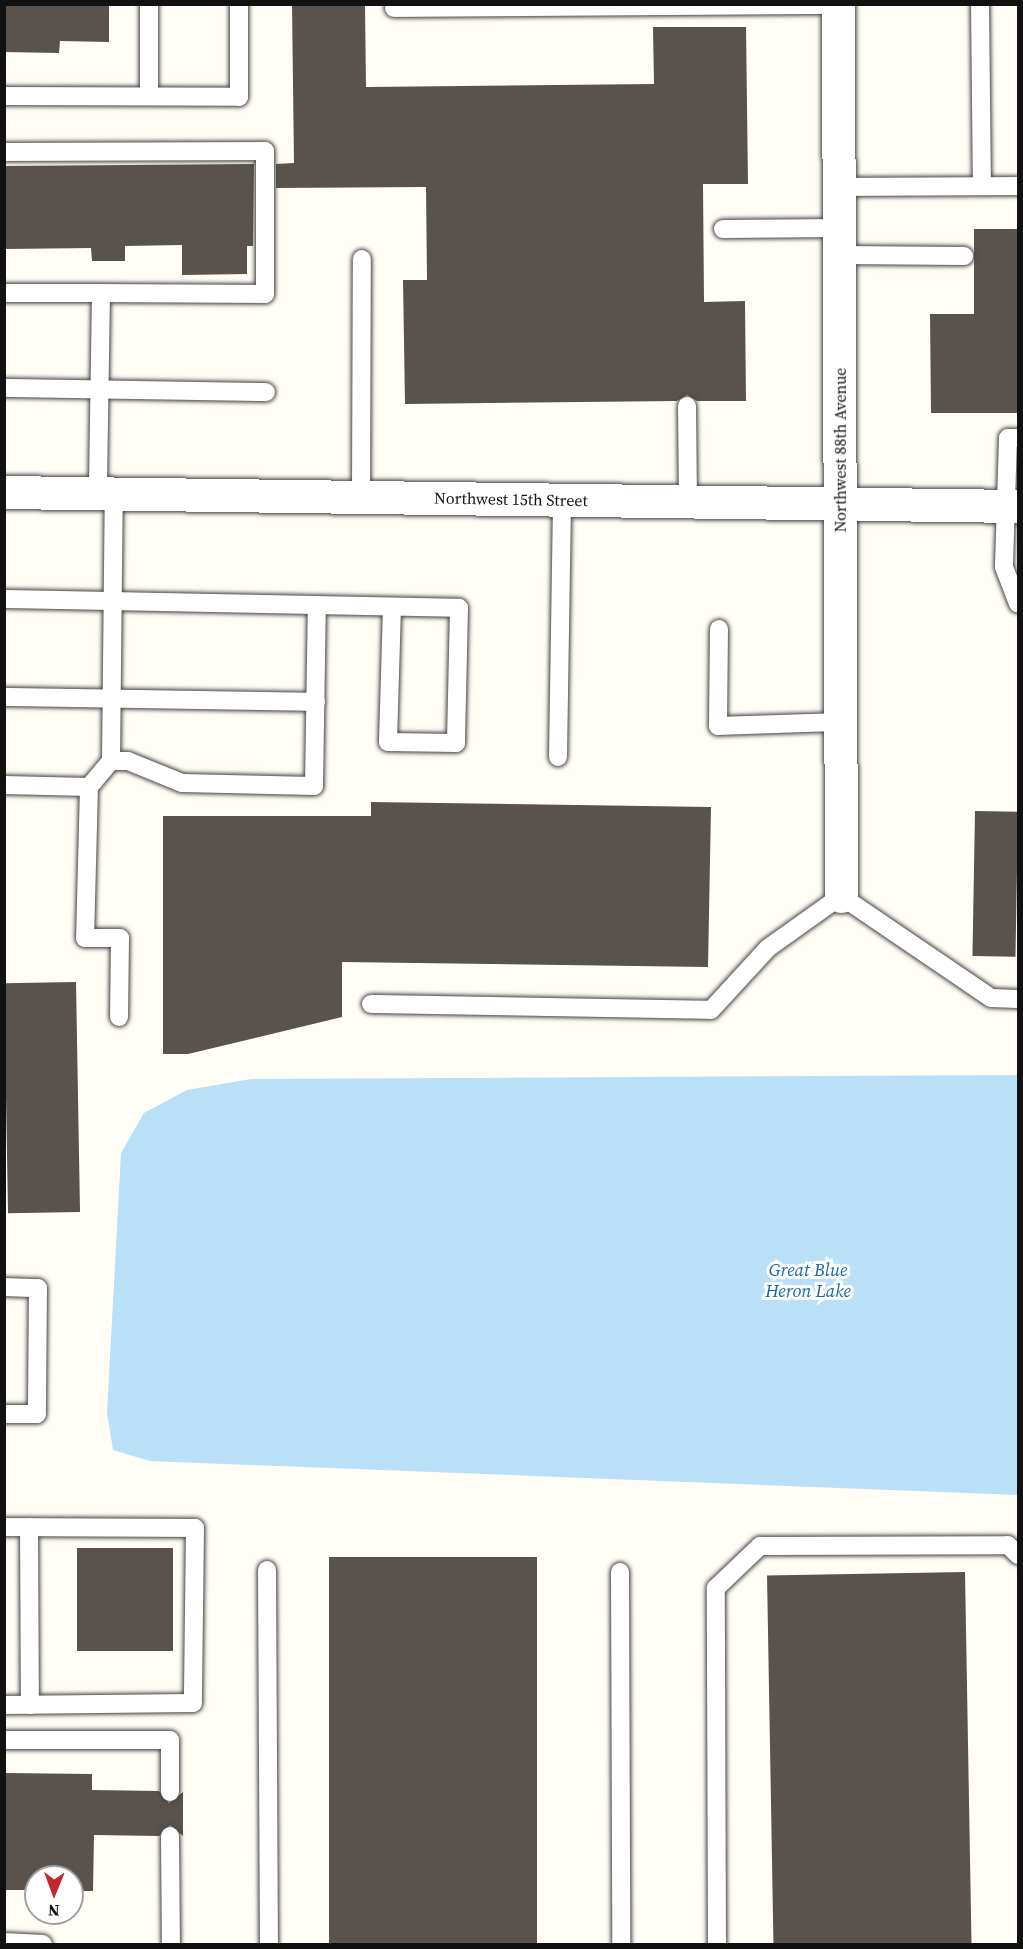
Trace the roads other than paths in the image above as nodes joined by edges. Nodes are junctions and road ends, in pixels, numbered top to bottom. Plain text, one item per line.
1 (149, 4) edge
2 (239, 4) edge
3 (838, 4) edge
4 (980, 4) edge
5 (394, 8) dead end
6 (4, 96) edge
7 (149, 96) junction
8 (4, 152) edge
9 (982, 186) junction
10 (1018, 186) edge
11 (840, 187) junction
12 (723, 229) dead end
13 (840, 242) junction
14 (964, 256) dead end
15 (362, 259) dead end
16 (4, 293) edge
17 (101, 293) junction
18 (4, 388) edge
19 (100, 391) junction
20 (266, 392) dead end
21 (687, 406) dead end
22 (1018, 438) edge
23 (4, 492) edge
24 (106, 494) junction
25 (361, 497) junction
26 (562, 500) junction
27 (688, 502) junction
28 (841, 504) junction
29 (1012, 506) edge
30 (4, 599) edge
31 (113, 601) junction
32 (1018, 603) edge
33 (317, 605) junction
34 (392, 607) junction
35 (719, 629) dead end
36 (4, 697) edge
37 (111, 699) junction
38 (316, 702) junction
39 (841, 722) junction
40 (558, 757) dead end
41 (111, 760) junction
42 (4, 785) edge
43 (89, 787) junction
44 (841, 896) junction
45 (1018, 999) edge
46 (371, 1004) dead end
47 (118, 1017) dead end
48 (4, 1287) edge
49 (4, 1414) edge
50 (4, 1527) edge
51 (29, 1527) junction
52 (1018, 1555) edge
53 (267, 1570) dead end
54 (620, 1572) dead end
55 (4, 1705) edge
56 (30, 1705) junction
57 (4, 1740) edge
58 (170, 1792) dead end
59 (170, 1836) dead end
60 (4, 1942) edge
61 (43, 1944) edge
62 (171, 1944) edge
63 (269, 1944) edge
64 (621, 1944) edge
65 (717, 1944) edge

1 - 7 lane
2 - 7 lane
3 - 5 lane
3 - 11 street, Northwest 88th Avenue
4 - 9 lane
6 - 7 lane
8 - 17 lane
9 - 10 lane
9 - 11 lane
11 - 13 street, Northwest 88th Avenue
12 - 13 lane
13 - 14 lane
13 - 28 street, Northwest 88th Avenue
15 - 25 lane
16 - 17 lane
17 - 19 lane
18 - 19 lane
19 - 20 lane
19 - 24 lane
21 - 27 lane
22 - 29 lane
23 - 24 street, Northwest 15th Street
24 - 25 street, Northwest 15th Street
24 - 31 lane
25 - 26 street, Northwest 15th Street
26 - 27 street, Northwest 15th Street
26 - 40 lane
27 - 28 street, Northwest 15th Street
28 - 29 street, Northwest 15th Street
28 - 39 street, Northwest 88th Avenue
29 - 32 lane
30 - 31 lane
31 - 33 lane
31 - 37 lane
33 - 34 lane
33 - 38 lane
34 - 34 lane
35 - 39 lane
36 - 37 lane
37 - 38 lane
37 - 41 lane
38 - 41 lane
39 - 44 street, Northwest 88th Avenue
41 - 43 lane
42 - 43 lane
43 - 47 lane
44 - 45 lane
44 - 46 lane
48 - 49 lane
50 - 51 lane
51 - 56 lane
51 - 56 lane
52 - 65 lane
53 - 63 lane
54 - 64 lane
55 - 56 lane
57 - 58 lane
59 - 62 lane
60 - 61 lane

